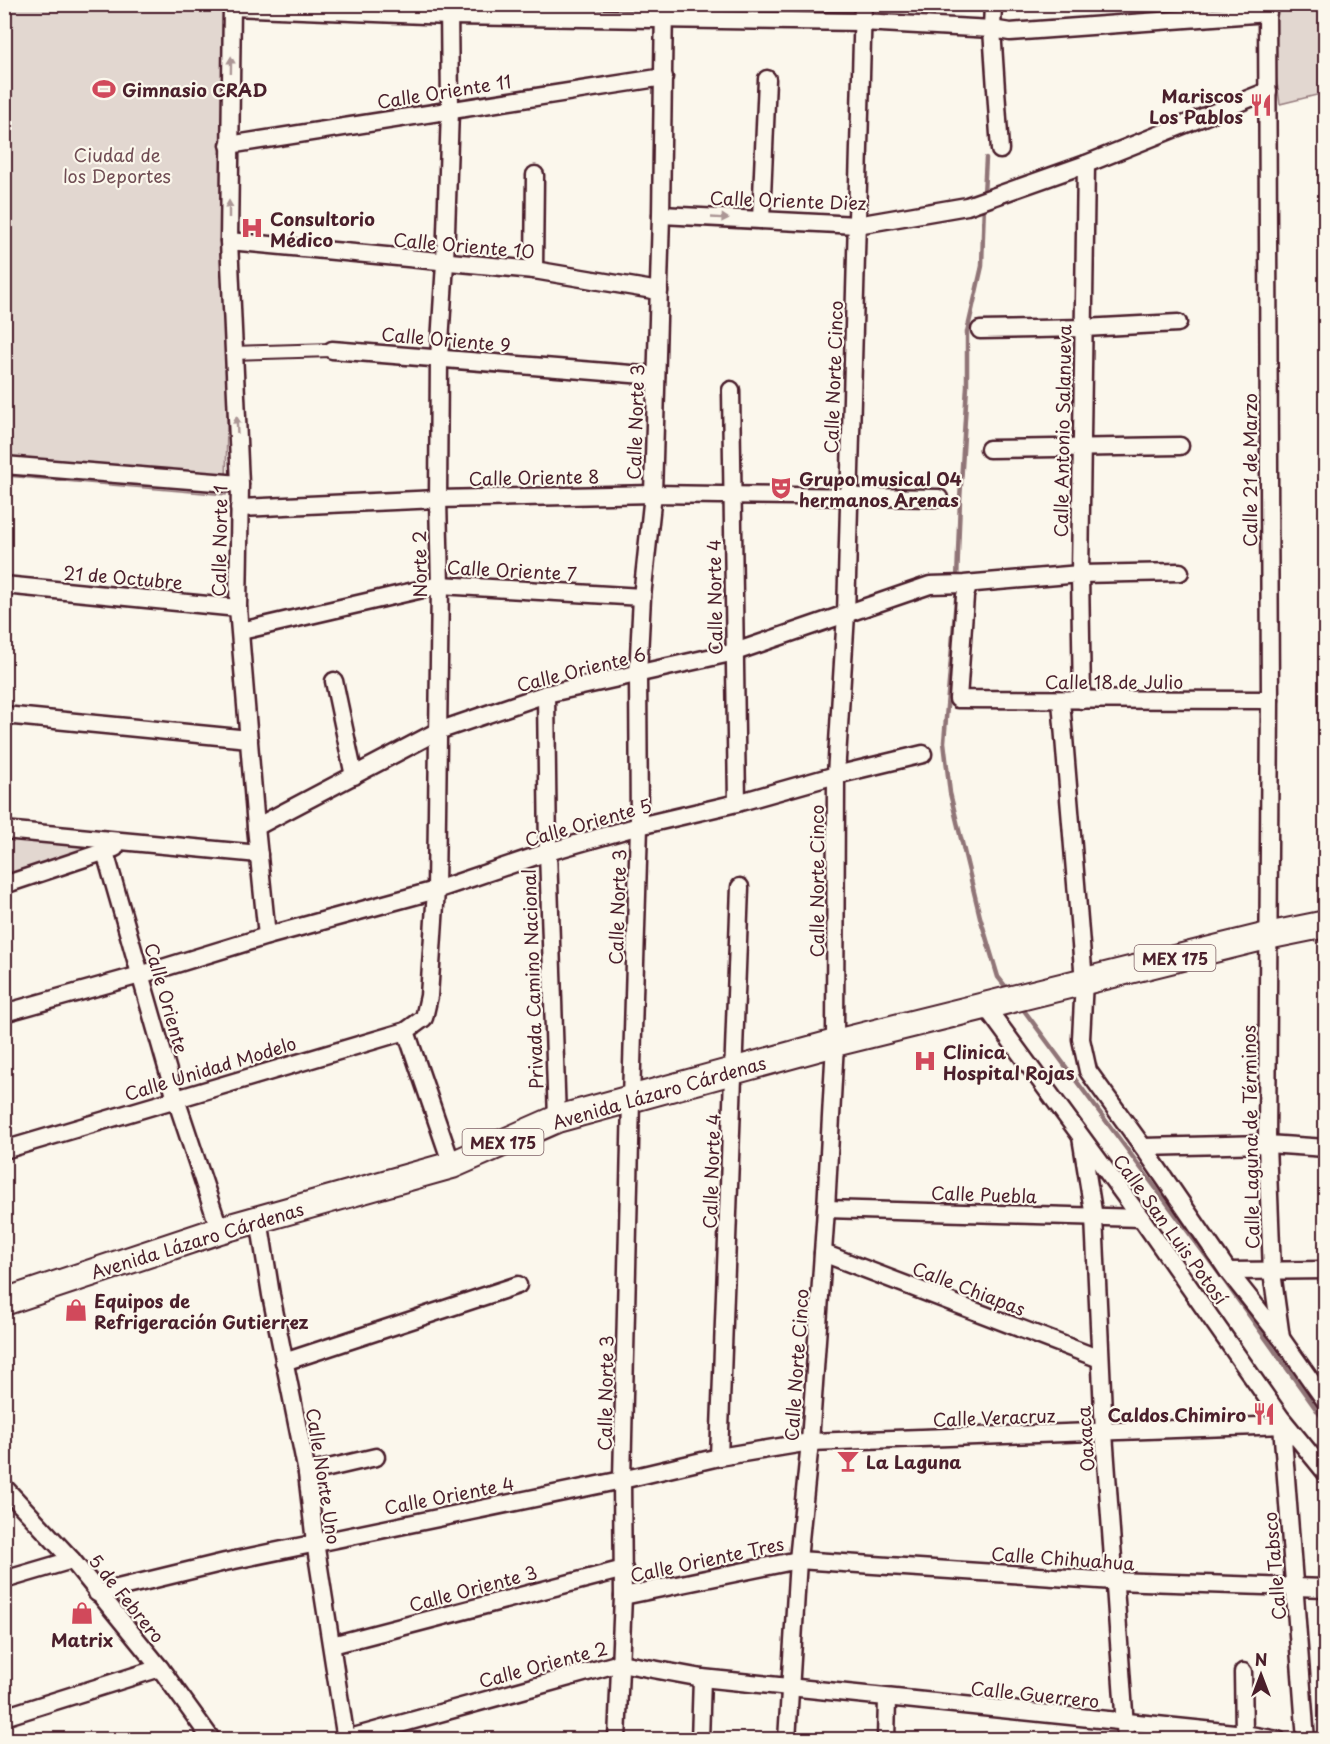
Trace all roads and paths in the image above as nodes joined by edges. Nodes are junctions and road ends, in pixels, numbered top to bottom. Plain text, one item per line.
1 (862, 4) edge
2 (993, 4) edge
3 (232, 6) edge
4 (1267, 9) edge
5 (449, 10) edge
6 (664, 12) edge
7 (862, 22) junction
8 (992, 29) junction
9 (664, 77) junction
10 (767, 79) dead end
11 (1268, 91) junction
12 (450, 110) junction
13 (229, 145) junction
14 (1000, 150) dead end
15 (1086, 164) junction
16 (535, 175) dead end
17 (661, 214) junction
18 (761, 220) junction
19 (857, 225) junction
20 (229, 241) junction
21 (445, 263) junction
22 (534, 270) junction
23 (658, 291) junction
24 (1178, 323) dead end
25 (1084, 328) junction
26 (980, 330) dead end
27 (332, 350) joint
28 (233, 353) junction
29 (440, 358) junction
30 (656, 376) junction
31 (731, 390) dead end
32 (1082, 446) junction
33 (1180, 446) dead end
34 (989, 449) dead end
35 (4, 465) edge
36 (240, 484) junction
37 (653, 494) junction
38 (732, 495) junction
39 (849, 497) junction
40 (939, 498) dead end
41 (438, 499) junction
42 (239, 508) junction
43 (1180, 572) dead end
44 (1080, 574) junction
45 (966, 584) junction
46 (4, 585) edge
47 (440, 585) junction
48 (642, 597) junction
49 (238, 608) junction
50 (846, 614) junction
51 (241, 631) junction
52 (735, 652) junction
53 (638, 675) junction
54 (334, 681) dead end
55 (546, 694) junction
56 (1082, 700) junction
57 (1270, 700) junction
58 (1061, 701) junction
59 (4, 715) edge
60 (438, 731) junction
61 (249, 739) junction
62 (923, 754) dead end
63 (836, 775) junction
64 (354, 776) junction
65 (737, 803) junction
66 (639, 826) junction
67 (256, 827) junction
68 (4, 830) edge
69 (130, 842) junction
70 (105, 852) junction
71 (548, 852) junction
72 (259, 854) junction
73 (4, 885) edge
74 (740, 887) dead end
75 (436, 890) junction
76 (1326, 924) edge
77 (267, 936) junction
78 (1267, 936) junction
79 (140, 975) junction
80 (1084, 981) junction
81 (1006, 1001) junction
82 (4, 1013) edge
83 (424, 1018) joint
84 (406, 1030) junction
85 (835, 1043) junction
86 (735, 1071) junction
87 (176, 1098) junction
88 (631, 1100) junction
89 (556, 1119) junction
90 (1081, 1137) junction
91 (1267, 1144) junction
92 (1143, 1147) junction
93 (1326, 1148) edge
94 (4, 1150) edge
95 (452, 1165) junction
96 (826, 1209) junction
97 (1094, 1217) junction
98 (1141, 1218) junction
99 (259, 1219) junction
100 (217, 1222) dead end
101 (823, 1254) junction
102 (1326, 1270) edge
103 (1228, 1271) junction
104 (1272, 1272) junction
105 (518, 1285) dead end
106 (4, 1302) edge
107 (1281, 1338) junction
108 (1100, 1359) junction
109 (284, 1362) junction
110 (1326, 1401) edge
111 (1284, 1425) junction
112 (1104, 1433) junction
113 (810, 1442) junction
114 (719, 1456) junction
115 (376, 1457) dead end
116 (307, 1473) junction
117 (1326, 1473) edge
118 (622, 1480) junction
119 (4, 1487) edge
120 (315, 1542) junction
121 (72, 1560) junction
122 (798, 1560) junction
123 (624, 1569) junction
124 (4, 1580) edge
125 (1114, 1581) junction
126 (1295, 1588) junction
127 (1326, 1588) edge
128 (97, 1593) junction
129 (623, 1596) junction
130 (332, 1645) junction
131 (620, 1663) junction
132 (160, 1668) junction
133 (1243, 1672) dead end
134 (702, 1678) junction
135 (789, 1687) junction
136 (887, 1699) junction
137 (4, 1717) edge
138 (1125, 1722) junction
139 (1244, 1734) junction
140 (346, 1739) edge
141 (212, 1740) edge
142 (617, 1740) edge
143 (700, 1740) edge
144 (787, 1740) edge
145 (886, 1740) edge
146 (1126, 1740) edge
147 (1278, 1740) edge
148 (1306, 1740) edge

1 - 7 street, Calle Norte Cinco
2 - 8 street
3 - 5 street
13 -> 3 street, Calle Norte 1
4 - 8 street
4 - 11 street, Calle 21 de Marzo
5 - 6 street
5 - 12 street, Norte 2
6 - 7 street
6 - 9 street, Calle Norte 3
7 - 8 street
7 - 19 street, Calle Norte Cinco
8 - 14 street
9 - 12 street, Calle Oriente 11
9 - 17 street, Calle Norte 3
10 - 18 street
11 - 15 street, Calle Oriente Diez
11 - 57 street, Calle 21 de Marzo
12 - 13 street, Calle Oriente 11
12 - 21 street, Norte 2
20 -> 13 street, Calle Norte 1
15 - 19 street, Calle Oriente Diez
15 - 25 street, Calle Antonio Salanueva
16 - 22 street
17 -> 18 street, Calle Oriente Diez
17 - 23 street, Calle Norte 3
18 - 19 street, Calle Oriente Diez
19 - 39 street, Calle Norte Cinco
20 - 21 street, Calle Oriente 10
20 - 28 street, Calle Norte 1
21 - 22 street, Calle Oriente 10
21 - 29 street, Norte 2
22 - 23 street, Calle Oriente 10
23 - 30 street, Calle Norte 3
24 - 25 street
25 - 26 street
25 - 32 street, Calle Antonio Salanueva
27 - 28 street, Calle Oriente 9
27 - 29 street, Calle Oriente 9
36 -> 28 street, Calle Norte 1
29 - 30 street, Calle Oriente 9
29 - 41 street, Norte 2
30 - 37 street, Calle Norte 3
31 - 38 street, Calle Norte 4
32 - 33 street
32 - 34 street
32 - 44 street, Calle Antonio Salanueva
35 - 36 street
36 - 42 street, Calle Norte 1
37 - 38 street, Calle Oriente 8
37 - 41 street, Calle Oriente 8
37 - 48 street, Calle Norte 3
38 - 39 street, Calle Oriente 8
38 - 52 street, Calle Norte 4
39 - 40 street, Calle Oriente 8
39 - 50 street, Calle Norte Cinco
41 - 42 street, Calle Oriente 8
41 - 47 street, Norte 2
42 - 49 street, Calle Norte 1
43 - 44 street, Calle Oriente 6
44 - 45 street, Calle Oriente 6
44 - 56 street, Calle Antonio Salanueva
45 - 50 street, Calle Oriente 6
45 - 58 street, Calle 18 de Julio
46 - 49 street, 21 de Octubre
47 - 48 street, Calle Oriente 7
47 - 51 street, Calle Oriente 7
47 - 60 street, Norte 2
48 - 53 street, Calle Norte 3
49 - 51 street, Calle Norte 1
50 - 52 street, Calle Oriente 6
50 - 63 street, Calle Norte Cinco
51 - 61 street, Calle Norte 1
52 - 53 street, Calle Oriente 6
52 - 65 street, Calle Norte 4
53 - 55 street, Calle Oriente 6
53 - 66 street, Calle Norte 3
54 - 64 street
55 - 60 street, Calle Oriente 6
55 - 71 street, Privada Camino Nacional
56 - 57 street, Calle 18 de Julio
56 - 58 street, Calle 18 de Julio
57 - 78 street, Calle 21 de Marzo
58 - 80 street
59 - 61 street
60 - 64 street, Calle Oriente 6
60 - 75 street, Norte 2
61 - 67 street, Calle Norte 1
62 - 63 street, Calle Oriente 5
63 - 65 street, Calle Oriente 5
63 - 85 street, Calle Norte Cinco
64 - 67 street, Calle Oriente 6
65 - 66 street, Calle Oriente 5
66 - 71 street, Calle Oriente 5
66 - 88 street, Calle Norte 3
67 - 72 street, Calle Norte 1
68 - 69 street
69 - 70 street
69 - 72 street
70 - 73 street
70 - 79 street, Calle Oriente
71 - 75 street, Calle Oriente 5
71 - 89 street, Privada Camino Nacional
72 - 77 street, Calle Norte 1
74 - 86 street, Calle Norte 4
75 - 77 street, Calle Oriente 5
75 - 83 street, Norte 2
76 - 78 main road, Avenida Lázaro Cárdenas / MEX 175
77 - 79 street, Calle Oriente 5
78 - 80 main road, Avenida Lázaro Cárdenas / MEX 175
78 - 91 street, Calle Laguna de Términos
79 - 82 street, Calle Oriente 5
79 - 87 street, Calle Oriente
80 - 81 main road, Avenida Lázaro Cárdenas / MEX 175
80 - 92 street, Calle San Luis Potosí
81 - 85 main road, Avenida Lázaro Cárdenas / MEX 175
81 - 90 street, Calle San Luis Potosí
83 - 84 street, Calle Unidad Modelo
84 - 87 street, Calle Unidad Modelo
84 - 95 street
85 - 86 main road, Avenida Lázaro Cárdenas / MEX 175
85 - 96 street, Calle Norte Cinco
86 - 88 main road, Avenida Lázaro Cárdenas / MEX 175
86 - 114 street, Calle Norte 4
87 - 94 street, Calle Unidad Modelo
87 - 100 street, Calle Oriente
88 - 89 main road, Avenida Lázaro Cárdenas / MEX 175
88 - 118 street, Calle Norte 3
89 - 95 main road, Avenida Lázaro Cárdenas / MEX 175
90 - 97 street, Oaxaca
90 - 98 street, Calle San Luis Potosí
91 - 92 street
91 - 93 street
91 - 104 street, Calle Laguna de Términos
92 - 103 street, Calle San Luis Potosí
95 - 99 main road, Avenida Lázaro Cárdenas / MEX 175
96 - 97 street, Calle Puebla
96 - 101 street, Calle Norte Cinco
97 - 98 street, Calle Puebla
97 - 108 street, Oaxaca
98 - 111 street, Calle San Luis Potosí
99 - 106 main road, Avenida Lázaro Cárdenas / MEX 175
99 - 109 street, Calle Norte Uno
101 - 108 street, Calle Chiapas
101 - 113 street, Calle Norte Cinco
102 - 104 street
103 - 104 street
103 - 107 street, Calle San Luis Potosí
104 - 107 street, Calle Laguna de Términos
105 - 109 street
107 - 110 street, Calle San Luis Potosí
108 - 112 street, Oaxaca
109 - 116 street, Calle Norte Uno
111 - 112 street, Calle Veracruz
111 - 117 street, Calle San Luis Potosí
111 - 126 street, Calle Tabsco
112 - 113 street, Calle Veracruz
112 - 125 street, Oaxaca
113 - 114 street, Calle Oriente 4
113 - 122 street, Calle Norte Cinco
114 - 118 street, Calle Oriente 4
115 - 116 street
116 - 120 street, Calle Norte Uno
118 - 120 street, Calle Oriente 4
118 - 123 street, Calle Norte 3
119 - 121 street, 5 de Febrero
120 - 128 street, Calle Oriente 4
120 - 130 street, Calle Norte Uno
121 - 124 street
121 - 128 street, 5 de Febrero
122 - 125 street, Calle Chihuahua
122 - 129 street, Calle Oriente Tres
122 - 135 street, Calle Norte Cinco
123 - 129 street, Calle Norte 3
123 - 130 street, Calle Oriente 3
125 - 126 street, Calle Chihuahua
125 - 138 street, Oaxaca
126 - 127 street, Calle Chihuahua
126 - 148 street, Calle Tabsco
128 - 132 street, 5 de Febrero
129 - 131 street, Calle Norte 3
130 - 140 street, Calle Norte Uno
131 - 134 street, Calle Oriente 2
131 - 140 street, Calle Oriente 2
131 - 142 street, Calle Norte 3
132 - 137 street
132 - 141 street, 5 de Febrero
133 - 139 street
134 - 135 street, Calle Oriente 2
134 - 143 street
135 - 136 street, Calle Guerrero
135 - 144 street, Calle Norte Cinco
136 - 138 street, Calle Guerrero
136 - 145 street
138 - 139 street, Calle Guerrero
138 - 146 street, Oaxaca
139 - 147 street, Calle Guerrero

